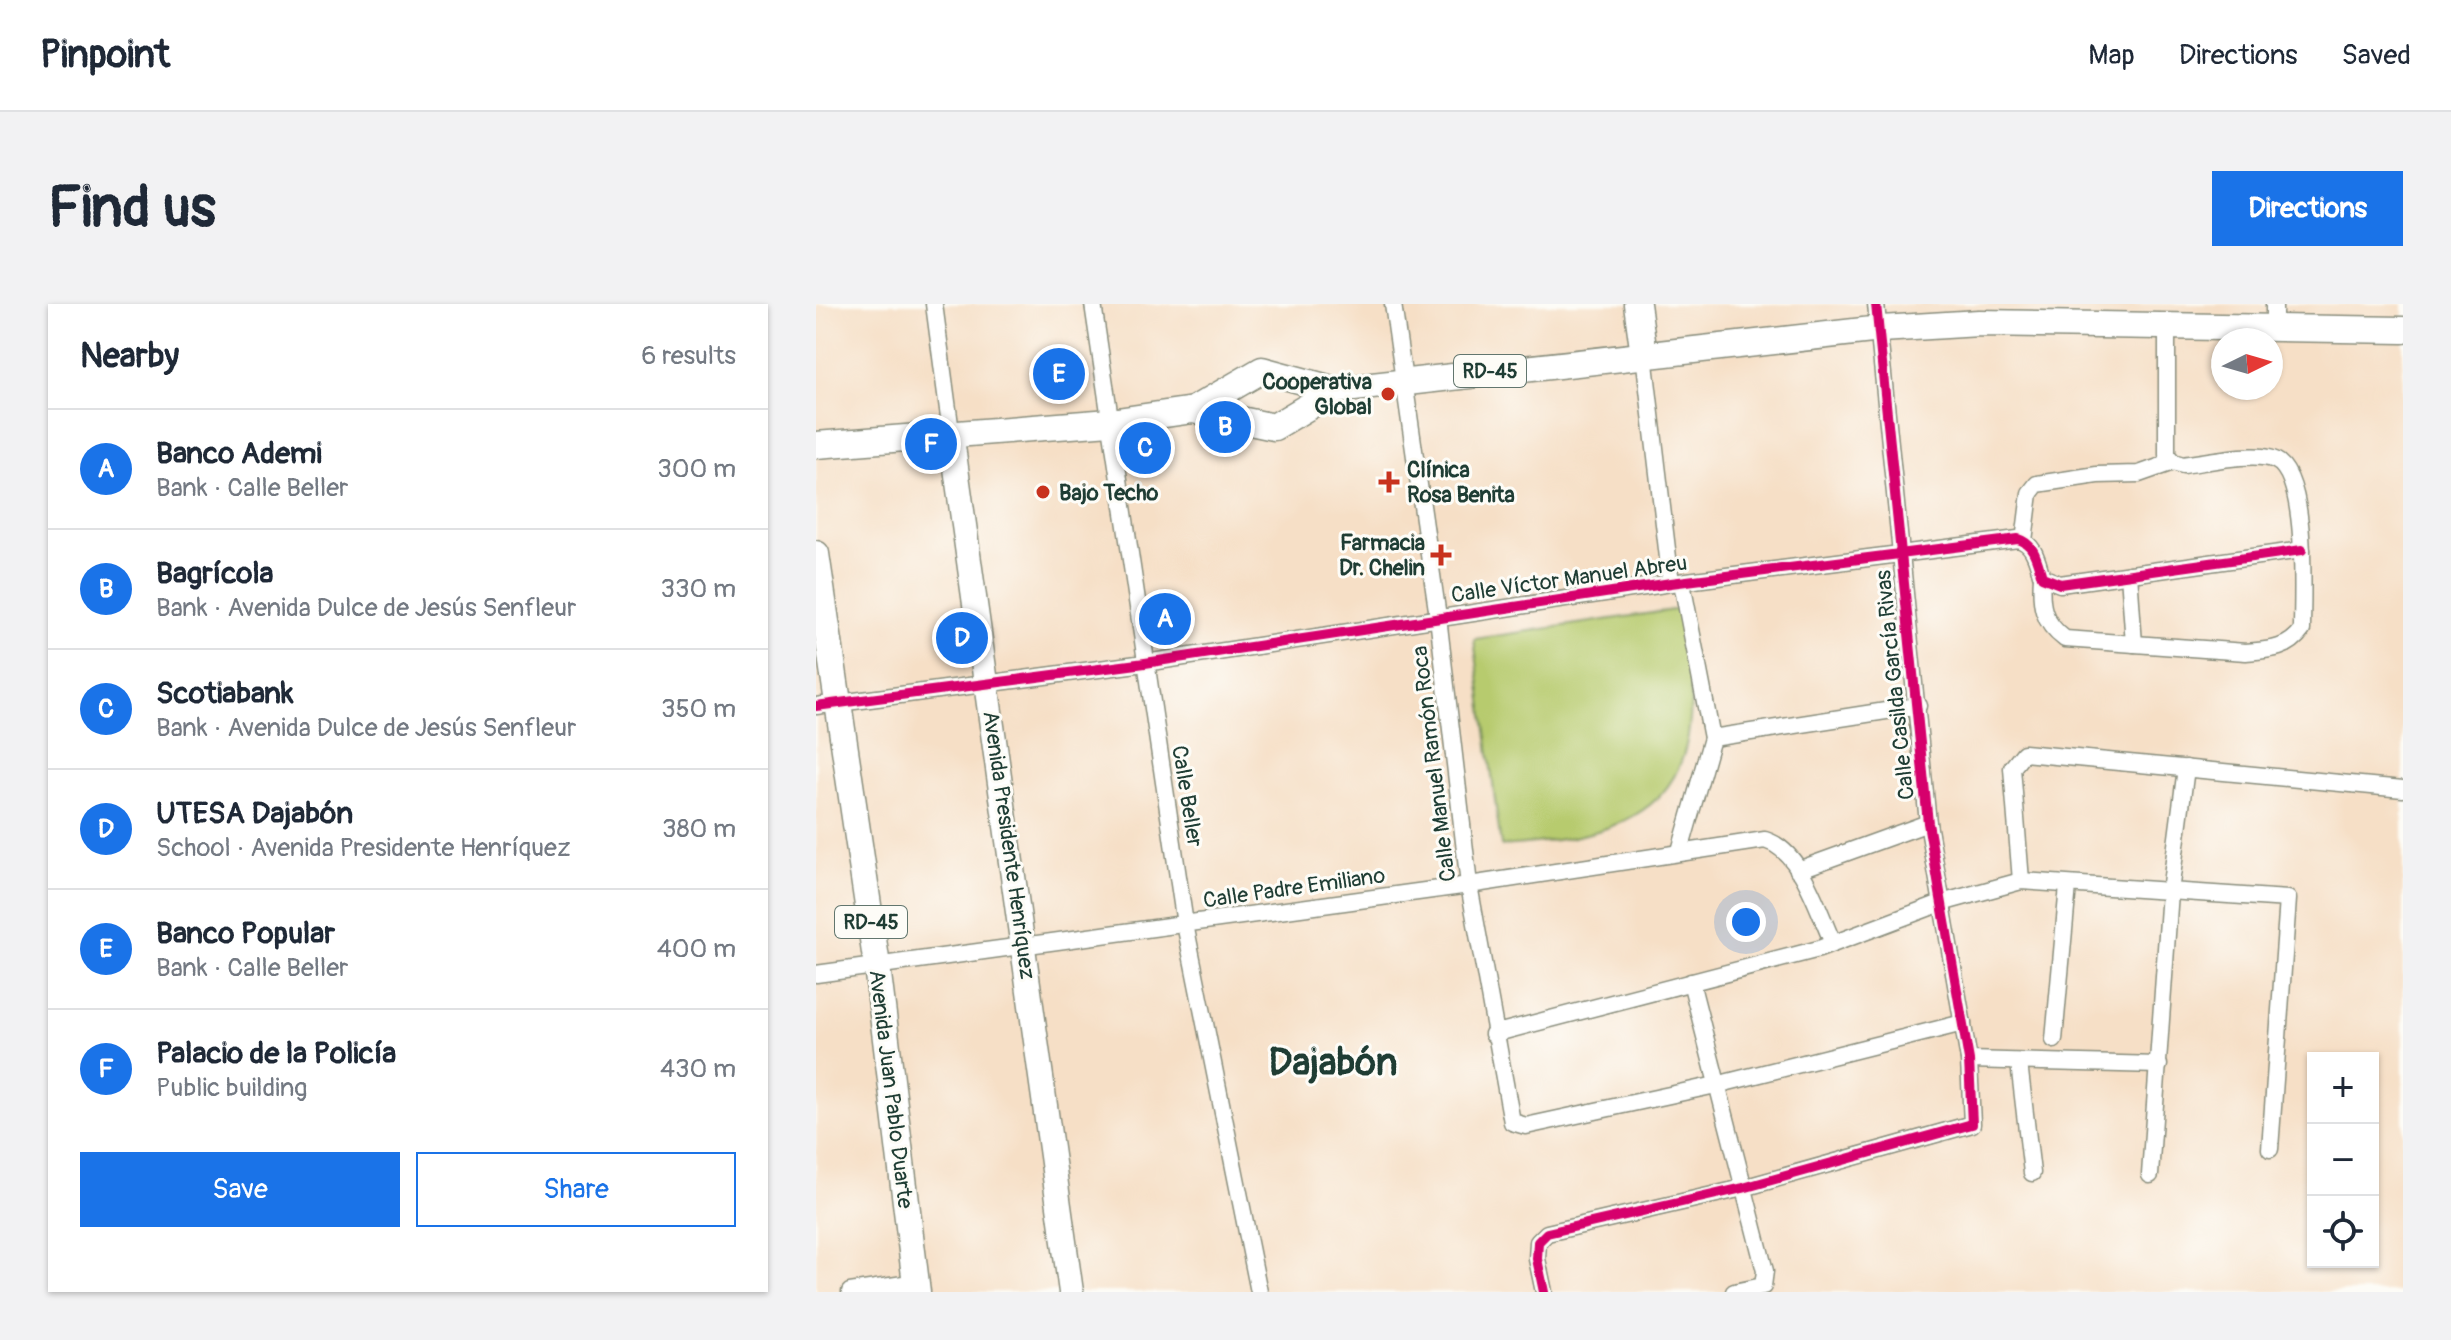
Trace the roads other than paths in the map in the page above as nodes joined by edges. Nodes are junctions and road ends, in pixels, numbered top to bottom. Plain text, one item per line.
1 (934, 304) edge
2 (1093, 304) edge
3 (1393, 304) edge
4 (1637, 304) edge
5 (1878, 316) edge
6 (2274, 316) edge
7 (2167, 326) junction
8 (2403, 330) edge
9 (1644, 355) junction
10 (1403, 380) junction
11 (1336, 390) junction
12 (1193, 410) junction
13 (1110, 422) junction
14 (951, 432) junction
15 (816, 445) edge
16 (2173, 462) junction
17 (2024, 541) junction
18 (2302, 550) junction
19 (816, 554) edge
20 (1901, 554) junction
21 (2129, 574) junction
22 (2042, 577) junction
23 (1676, 583) junction
24 (1438, 617) junction
25 (2134, 644) junction
26 (1145, 663) junction
27 (987, 683) junction
28 (827, 704) edge
29 (1918, 706) junction
30 (1712, 738) junction
31 (2186, 768) junction
32 (2403, 789) edge
33 (1928, 823) junction
34 (1680, 851) junction
35 (1798, 870) junction
36 (2021, 881) junction
37 (1469, 885) junction
38 (2068, 886) junction
39 (2170, 892) junction
40 (1941, 903) junction
41 (1185, 924) junction
42 (1833, 943) junction
43 (1025, 947) junction
44 (877, 966) junction
45 (816, 974) edge
46 (1691, 982) junction
47 (1963, 1023) junction
48 (1493, 1034) junction
49 (2054, 1040) dead end
50 (1969, 1060) junction
51 (2019, 1063) junction
52 (2159, 1065) junction
53 (1716, 1085) junction
54 (2270, 1149) dead end
55 (2032, 1173) dead end
56 (2150, 1175) dead end
57 (1743, 1188) junction
58 (917, 1287) edge
59 (1763, 1289) edge
60 (850, 1292) edge
61 (1071, 1292) edge
62 (1259, 1292) edge
63 (1544, 1292) edge
64 (1734, 1292) edge

1 - 14 street, Avenida Presidente Henríquez
2 - 13 street, Calle Beller
3 - 10 street, Calle Manuel Ramón Roca
4 - 9 main road
5 - 7 main road, RD-45
5 - 9 main road, RD-45
5 - 20 street, Calle Casilda García Rivas
6 - 7 main road, RD-45
6 - 8 main road, RD-45
7 - 16 street
9 - 10 main road, RD-45
9 - 23 street
10 - 11 main road, RD-45
10 - 24 street, Calle Manuel Ramón Roca
11 - 12 main road, RD-45
11 - 12 main road, RD-45
12 - 13 main road, RD-45
13 - 14 main road, RD-45
13 - 26 street, Calle Beller
14 - 15 main road, RD-45
14 - 27 street, Avenida Presidente Henríquez
16 - 17 street
16 - 18 street
17 - 20 street, Calle Víctor Manuel Abreu
17 - 22 street
18 - 21 street
18 - 25 street
19 - 28 main road, Avenida Juan Pablo Duarte / RD-45
20 - 23 street, Calle Víctor Manuel Abreu
20 - 29 street, Calle Casilda García Rivas
21 - 22 street
21 - 25 street
22 - 25 street
23 - 24 street, Calle Víctor Manuel Abreu
23 - 30 street
24 - 26 street, Calle Víctor Manuel Abreu
24 - 37 street, Calle Manuel Ramón Roca
26 - 27 street, Calle Víctor Manuel Abreu
26 - 41 street, Calle Beller
27 - 28 street, Calle Víctor Manuel Abreu
27 - 43 street, Avenida Presidente Henríquez
28 - 44 main road, Avenida Juan Pablo Duarte / RD-45
29 - 30 street
29 - 33 street, Calle Casilda García Rivas
30 - 34 street
31 - 32 street
31 - 36 street
31 - 39 street
33 - 35 street
33 - 40 street, Calle Casilda García Rivas
34 - 35 street, Calle Padre Emiliano
34 - 37 street, Calle Padre Emiliano
35 - 42 street
36 - 38 street
36 - 40 street
37 - 41 street, Calle Padre Emiliano
37 - 48 street, Calle Manuel Ramón Roca
38 - 39 street
38 - 49 street
39 - 52 street
39 - 54 street
40 - 42 street
40 - 47 street, Calle Casilda García Rivas
41 - 43 street, Calle Padre Emiliano
41 - 62 street, Calle Beller
42 - 46 street
43 - 44 street, Calle Padre Emiliano
43 - 61 street, Avenida Presidente Henríquez
44 - 45 street, Calle Padre Emiliano
44 - 58 main road, Avenida Juan Pablo Duarte / RD-45
46 - 48 street
46 - 53 street
47 - 50 street, Calle Casilda García Rivas
47 - 53 street
48 - 53 street, Calle Manuel Ramón Roca
50 - 51 street
50 - 57 street, Calle Casilda García Rivas
51 - 52 street
51 - 55 street
52 - 56 street
53 - 57 street
57 - 59 street
57 - 63 street
58 - 60 street
59 - 64 street

